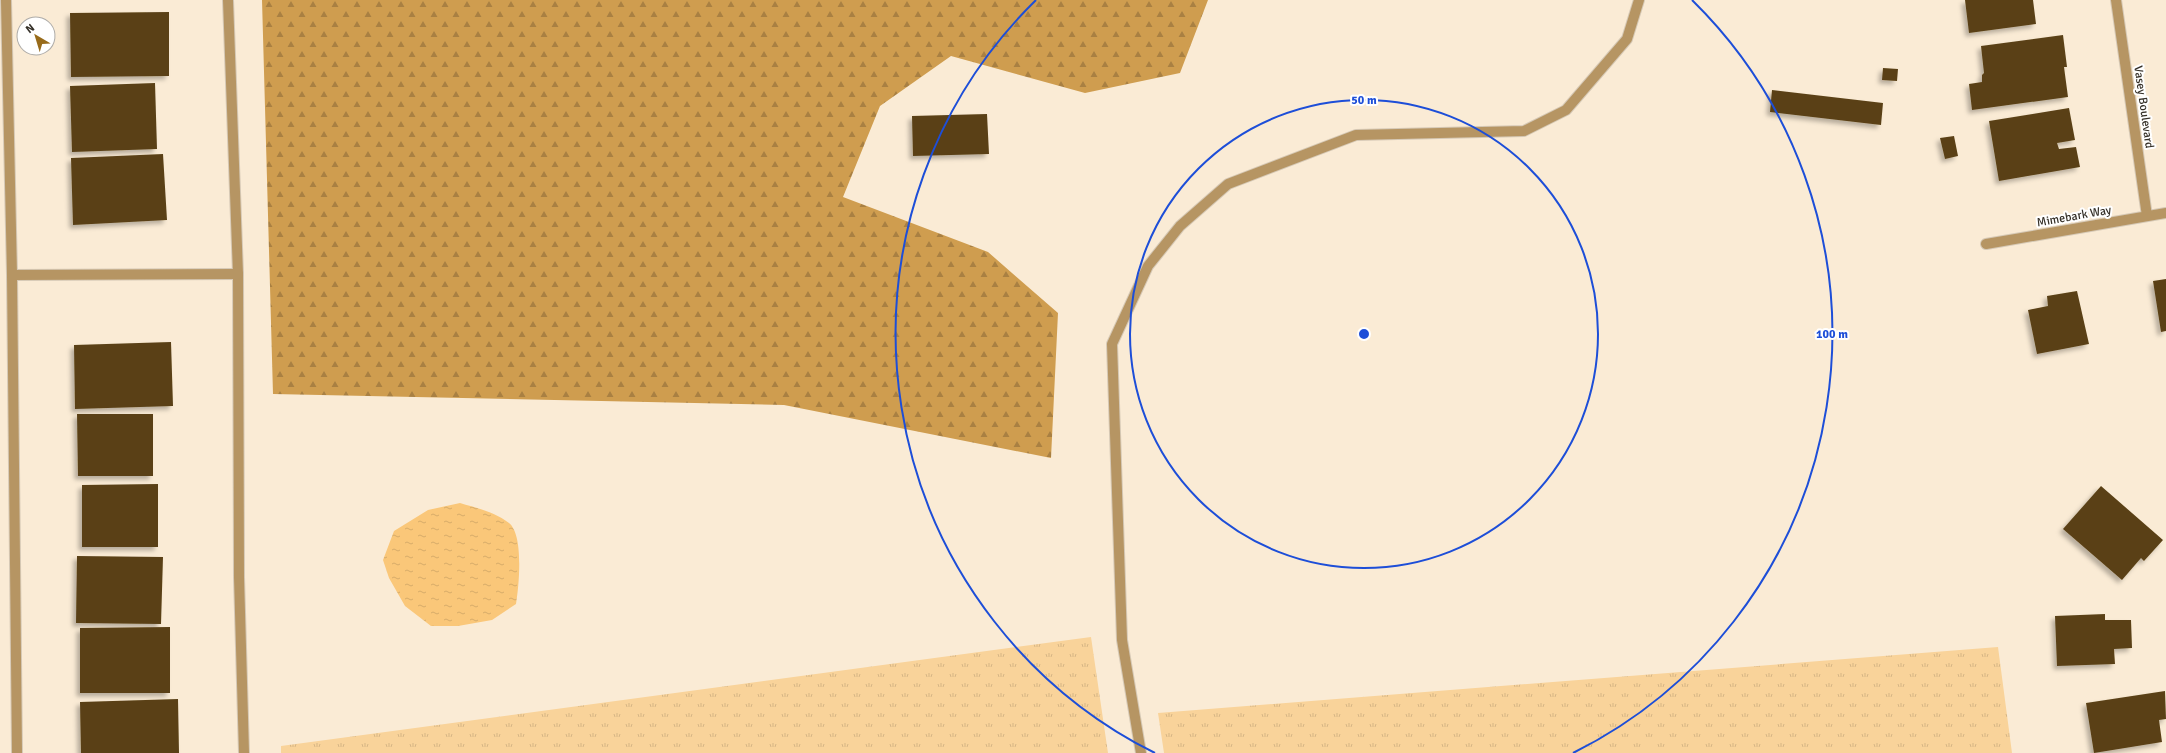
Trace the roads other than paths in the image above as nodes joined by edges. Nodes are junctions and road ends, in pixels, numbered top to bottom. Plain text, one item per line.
1 (6, 0) edge
2 (228, 0) edge
3 (1639, 0) edge
4 (2116, 0) edge
5 (3, 69) edge
6 (2166, 213) edge
7 (2147, 216) junction
8 (1986, 244) dead end
9 (238, 274) junction
10 (12, 275) junction
11 (17, 753) edge
12 (244, 753) edge
13 (1141, 753) edge

1 - 5 street
2 - 9 street
3 - 13 street
4 - 7 street, Vasey Boulevard
5 - 10 street
6 - 7 street, Mimebark Way
7 - 8 street, Mimebark Way
9 - 10 street
9 - 12 street
10 - 11 street

